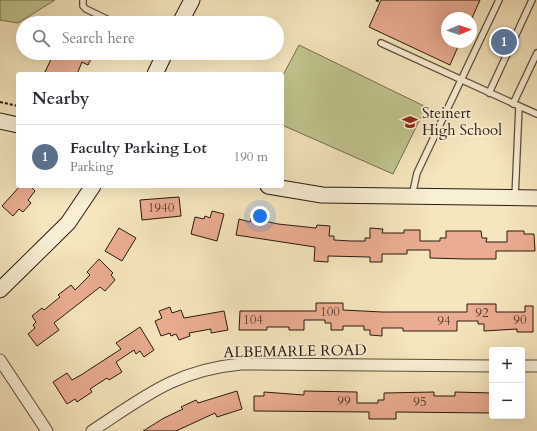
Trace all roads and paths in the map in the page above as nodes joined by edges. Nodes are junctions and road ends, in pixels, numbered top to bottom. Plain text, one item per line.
1 (83, 0) edge
2 (192, 0) edge
3 (376, 0) edge
4 (499, 0) edge
5 (532, 0) edge
6 (380, 2) dead end
7 (99, 16) edge
8 (184, 16) edge
9 (380, 43) dead end
10 (537, 53) edge
11 (461, 80) junction
12 (489, 93) junction
13 (0, 102) edge
14 (513, 104) junction
15 (16, 106) edge
16 (519, 106) junction
17 (537, 114) edge
18 (0, 121) edge
19 (16, 125) edge
20 (92, 188) edge
21 (280, 188) edge
22 (411, 196) junction
23 (515, 198) junction
24 (537, 198) edge
25 (0, 290) edge
26 (0, 360) edge
27 (489, 366) edge
28 (525, 366) edge
29 (537, 366) edge
30 (47, 431) edge
31 (92, 431) edge

1 - 7 lane
2 - 8 street
3 - 6 path
4 - 11 lane
5 - 12 lane
9 - 11 lane
10 - 14 lane
11 - 12 lane
11 - 22 lane
12 - 14 lane
13 - 15 path
14 - 16 lane
16 - 17 lane
16 - 23 lane
18 - 19 street
20 - 25 street
21 - 22 street
22 - 23 street
23 - 24 street
26 - 30 street
27 - 31 street, ALBEMARLE ROAD
28 - 29 street

